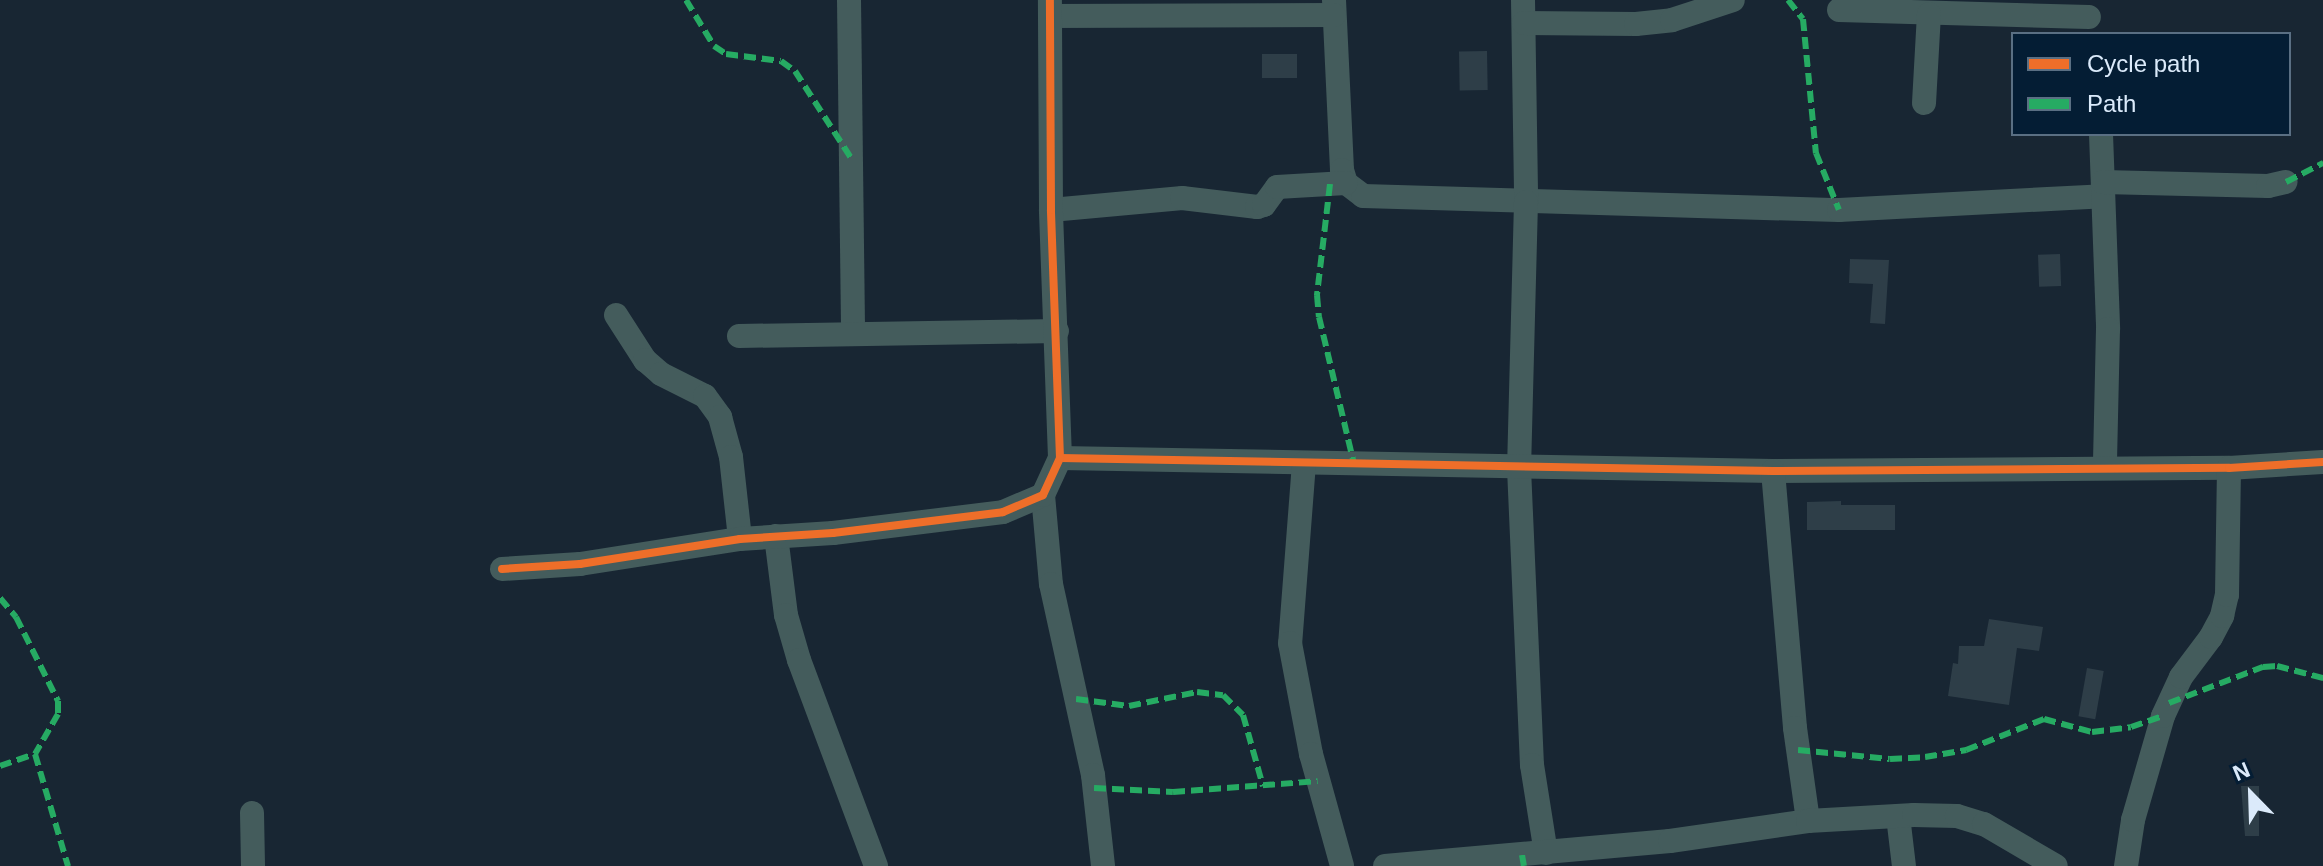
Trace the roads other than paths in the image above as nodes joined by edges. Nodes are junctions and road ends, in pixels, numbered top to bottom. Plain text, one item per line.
1 (849, 0) edge
2 (1733, 0) edge
3 (1050, 8) edge
4 (1334, 8) edge
5 (1839, 10) dead end
6 (1524, 12) edge
7 (1929, 14) junction
8 (2090, 17) edge
9 (1924, 103) dead end
10 (2101, 136) edge
11 (2286, 182) dead end
12 (1346, 183) junction
13 (2103, 189) junction
14 (1526, 202) junction
15 (1051, 210) junction
16 (616, 315) dead end
17 (1057, 331) junction
18 (853, 332) junction
19 (739, 336) dead end
20 (1060, 458) junction
21 (2323, 462) edge
22 (1304, 463) junction
23 (2105, 466) junction
24 (1519, 468) junction
25 (2229, 468) junction
26 (1773, 471) junction
27 (1043, 495) junction
28 (776, 536) junction
29 (740, 539) junction
30 (502, 569) dead end
31 (252, 813) dead end
32 (1898, 816) junction
33 (1808, 821) junction
34 (1546, 853) junction
35 (253, 866) edge
36 (876, 866) edge
37 (1103, 866) edge
38 (1342, 866) edge
39 (1385, 866) edge
40 (1904, 866) edge
41 (2056, 866) edge
42 (2126, 866) edge

1 - 18 street
2 - 6 street
3 - 4 street
3 - 15 street
4 - 12 street
5 - 7 street
6 - 14 street
7 - 8 street
7 - 9 street
10 - 13 street
11 - 13 street
12 - 14 street
12 - 15 street
13 - 14 street
13 - 23 street
14 - 24 street
15 - 17 street
16 - 29 street
17 - 18 street
17 - 20 street
18 - 19 street
20 - 22 street
20 - 27 street
21 - 25 street
22 - 24 street
22 - 38 street
23 - 25 street
23 - 26 street
24 - 26 street
24 - 34 street
25 - 42 street
26 - 33 street
27 - 28 street
27 - 37 street
28 - 29 street
28 - 36 street
29 - 30 street
31 - 35 street
32 - 33 street
32 - 40 street
32 - 41 street
33 - 34 street
34 - 39 street

